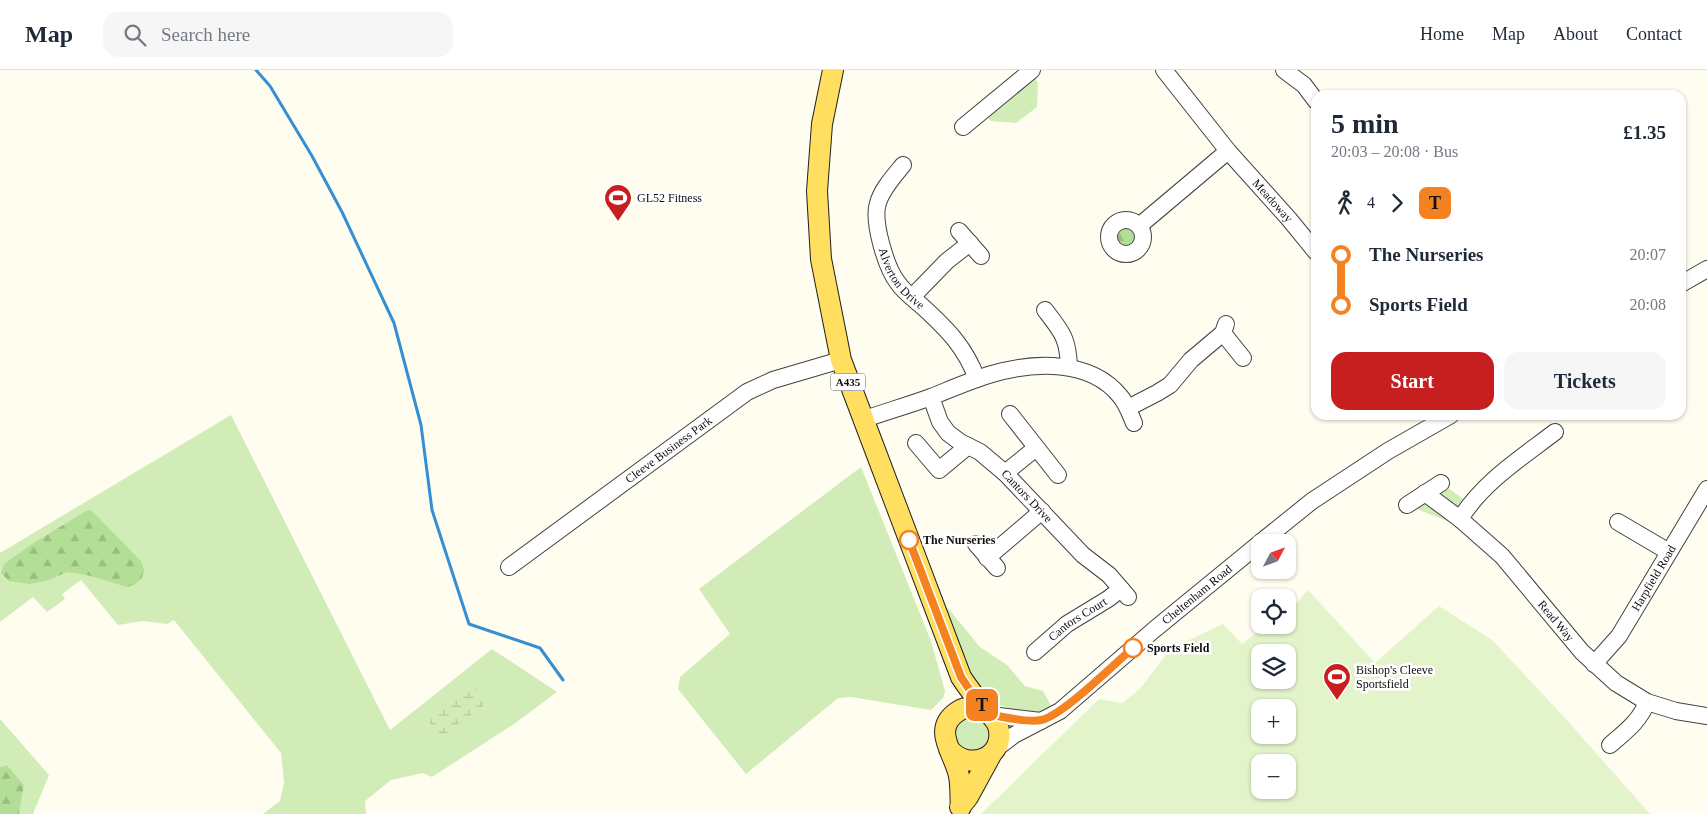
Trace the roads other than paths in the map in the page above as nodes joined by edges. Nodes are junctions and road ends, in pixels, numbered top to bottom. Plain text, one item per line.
1 (833, 70) edge
2 (1032, 70) edge
3 (1164, 70) edge
4 (1284, 70) edge
5 (1311, 94) edge
6 (963, 127) dead end
7 (1228, 151) junction
8 (903, 165) dead end
9 (1139, 226) dead end
10 (1311, 246) edge
11 (981, 256) dead end
12 (1707, 269) edge
13 (1686, 281) edge
14 (912, 297) junction
15 (1045, 310) dead end
16 (1243, 358) dead end
17 (840, 360) junction
18 (1069, 367) junction
19 (977, 379) junction
20 (931, 397) junction
21 (1128, 408) junction
22 (1010, 414) dead end
23 (862, 420) junction
24 (1442, 420) edge
25 (1134, 423) dead end
26 (1555, 432) dead end
27 (916, 443) dead end
28 (968, 446) junction
29 (1036, 448) junction
30 (1005, 473) junction
31 (1058, 475) dead end
32 (1441, 483) dead end
33 (1707, 488) edge
34 (1424, 493) junction
35 (1408, 504) dead end
36 (1042, 511) junction
37 (1460, 519) junction
38 (1618, 522) dead end
39 (1271, 534) edge
40 (976, 544) dead end
41 (1251, 550) edge
42 (1669, 552) junction
43 (509, 567) dead end
44 (1124, 593) joint
45 (1035, 652) dead end
46 (1594, 664) junction
47 (961, 677) junction
48 (1646, 702) junction
49 (989, 713) junction
50 (953, 715) junction
51 (1707, 716) edge
52 (1041, 721) junction
53 (1610, 745) dead end
54 (949, 749) junction
55 (992, 752) junction
56 (958, 810) edge

1 - 17 main road, A435
2 - 6 street
3 - 7 street, Meadoway
4 - 5 street
7 - 9 street
7 - 10 street, Meadoway
8 - 14 street, Alverton Drive
11 - 14 street
12 - 13 street
14 - 19 street, Alverton Drive
15 - 18 street
16 - 21 street
17 - 23 main road, A435
17 - 43 street, Cleeve Business Park
18 - 19 street
18 - 21 street
19 - 20 street
20 - 23 street
20 - 28 street, Cantors Drive
21 - 25 street
22 - 29 street
23 - 47 main road, A435
24 - 39 street, Cheltenham Road
26 - 37 street
27 - 28 street
28 - 30 street, Cantors Drive
29 - 30 street
29 - 31 street
30 - 36 street, Cantors Drive
32 - 34 street
33 - 42 street, Harpfield Road
34 - 35 street
34 - 37 street, Read Way
36 - 40 street
36 - 44 street, Cantors Drive
37 - 46 street, Read Way
38 - 42 street
41 - 52 street, Cheltenham Road
42 - 46 street, Harpfield Road
44 - 45 street, Cantors Court
46 - 48 street, Read Way
47 - 49 main road, A435
47 - 50 main road
48 - 51 street, Read Way
48 - 53 street
49 - 50 main road
49 - 52 street
49 - 55 main road
50 - 54 main road
52 - 55 street, Cheltenham Road
54 - 55 main road
54 - 56 main road
55 - 56 main road

